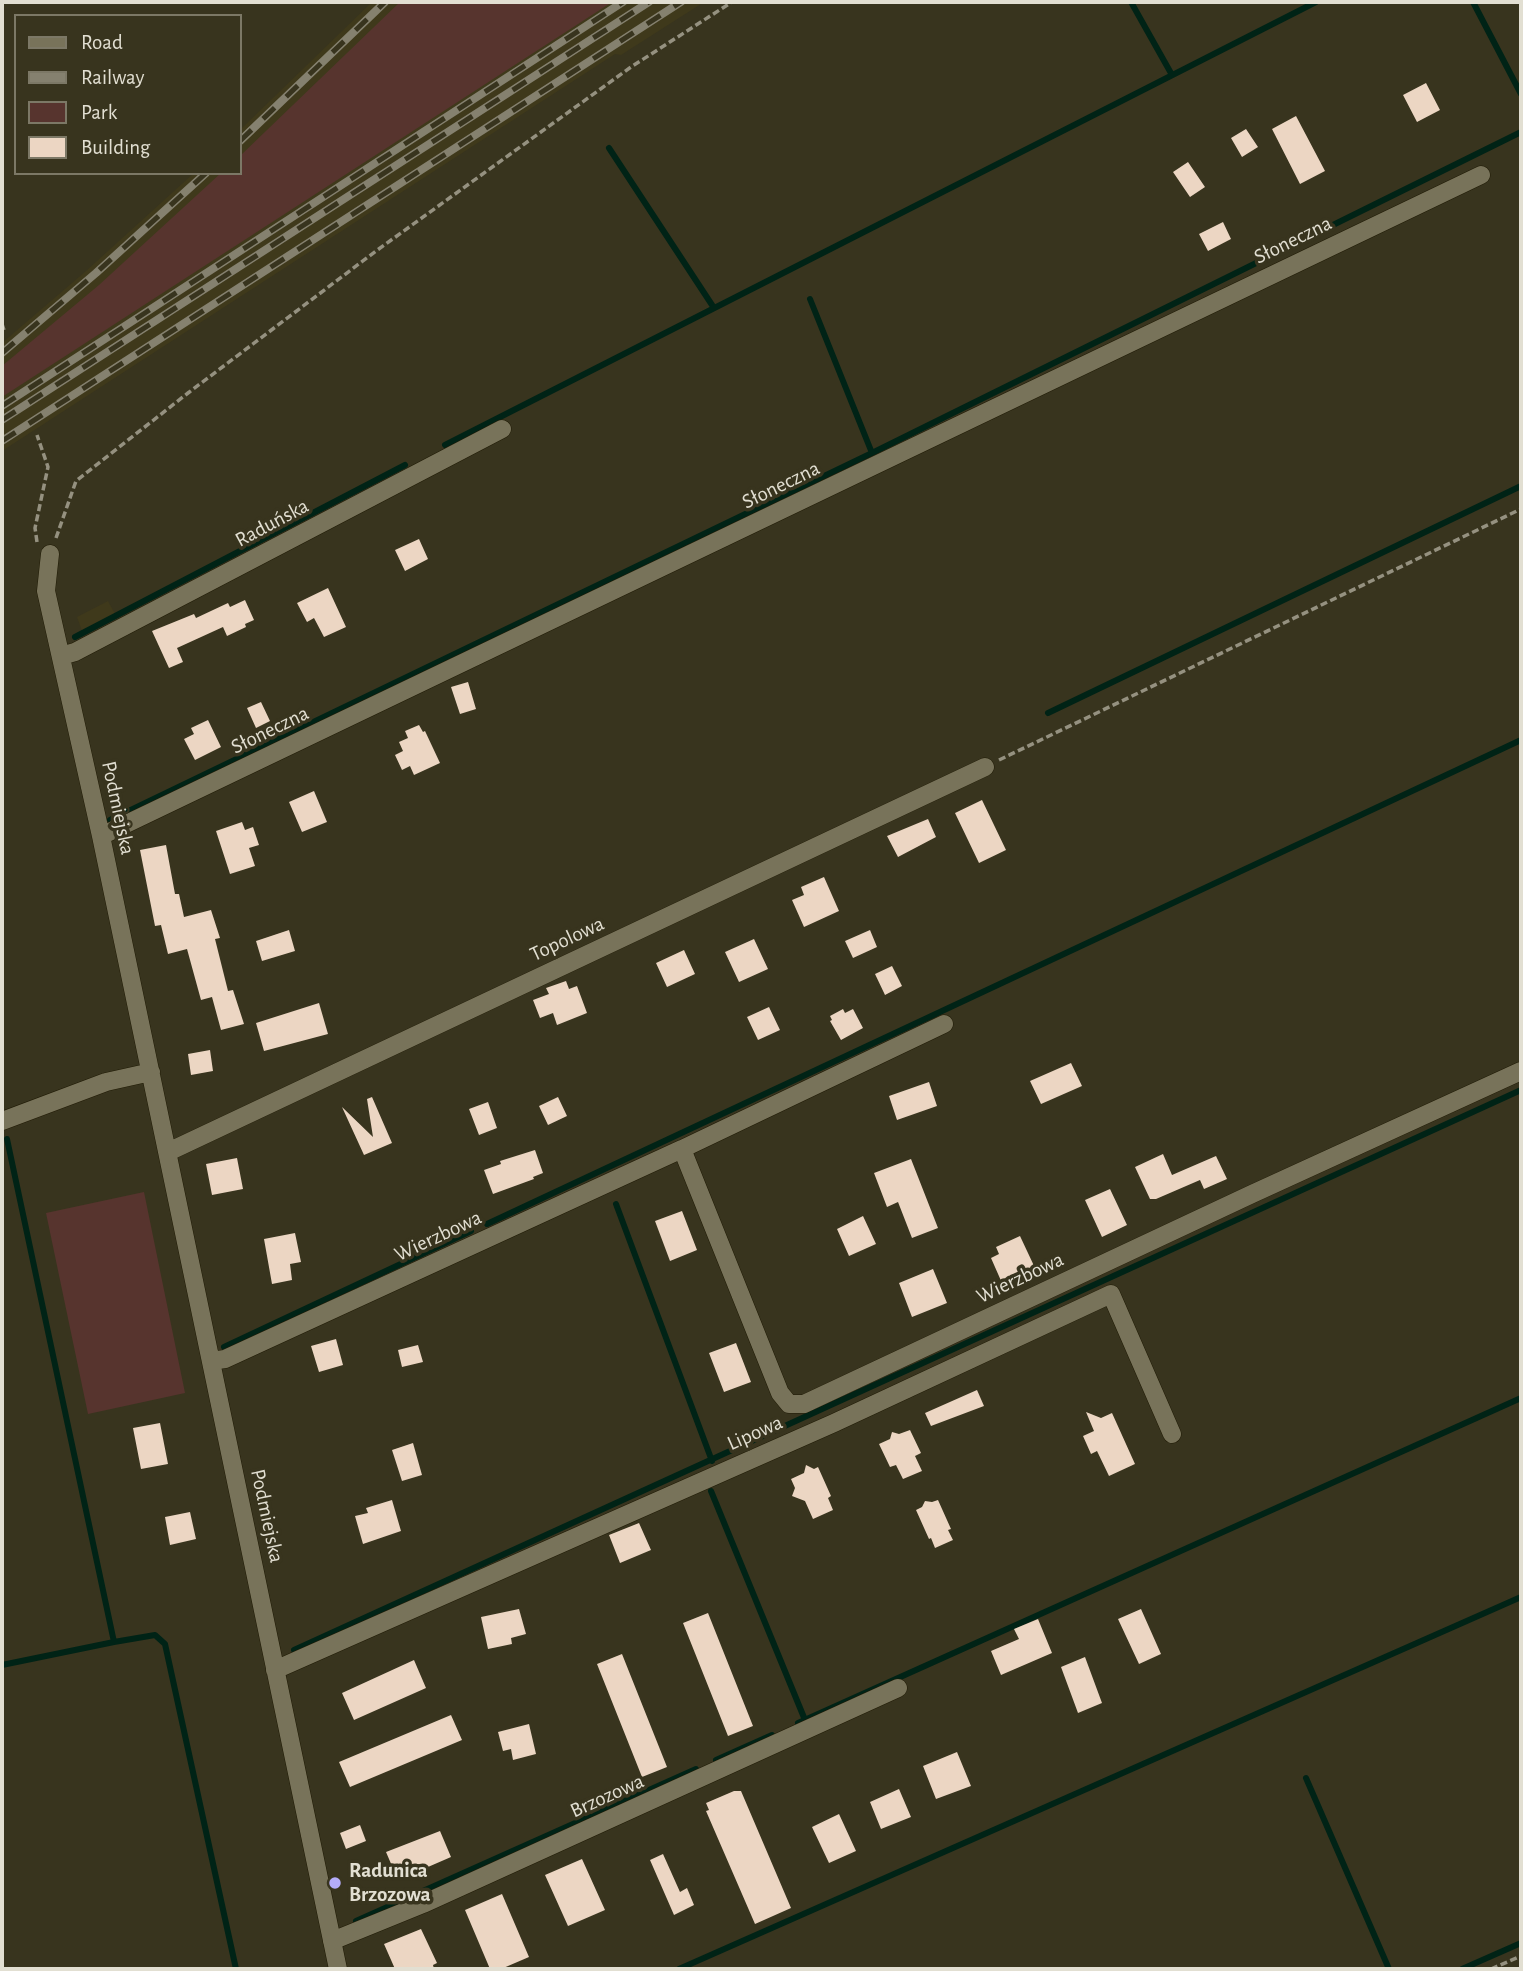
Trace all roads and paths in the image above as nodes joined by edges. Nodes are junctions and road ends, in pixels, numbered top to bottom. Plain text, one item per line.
1 (732, 2) edge
2 (1481, 175) dead end
3 (2, 324) edge
4 (4, 330) dead end
5 (502, 429) dead end
6 (37, 435) dead end
7 (1521, 509) edge
8 (50, 554) junction
9 (61, 656) junction
10 (985, 767) joint
11 (102, 836) junction
12 (944, 1024) dead end
13 (1521, 1071) edge
14 (151, 1072) junction
15 (2, 1121) edge
16 (682, 1149) junction
17 (168, 1152) junction
18 (211, 1361) junction
19 (1172, 1434) dead end
20 (275, 1670) junction
21 (898, 1688) dead end
22 (332, 1941) junction
23 (1521, 1956) edge
24 (338, 1969) edge
25 (1492, 1969) edge

1 - 8 path
2 - 11 street, Słoneczna
3 - 4 path
5 - 9 street, Raduńska
6 - 8 path
7 - 10 path
8 - 9 street, Podmiejska
9 - 11 street, Podmiejska
10 - 17 street, Topolowa
11 - 14 street, Podmiejska
12 - 16 street, Wierzbowa
13 - 16 street, Wierzbowa
14 - 15 street
14 - 17 street, Podmiejska
16 - 18 street, Wierzbowa
17 - 18 street, Podmiejska
18 - 20 street, Podmiejska
19 - 20 street, Lipowa
20 - 22 street, Podmiejska
21 - 22 street, Brzozowa
22 - 24 street, Podmiejska
23 - 25 path

